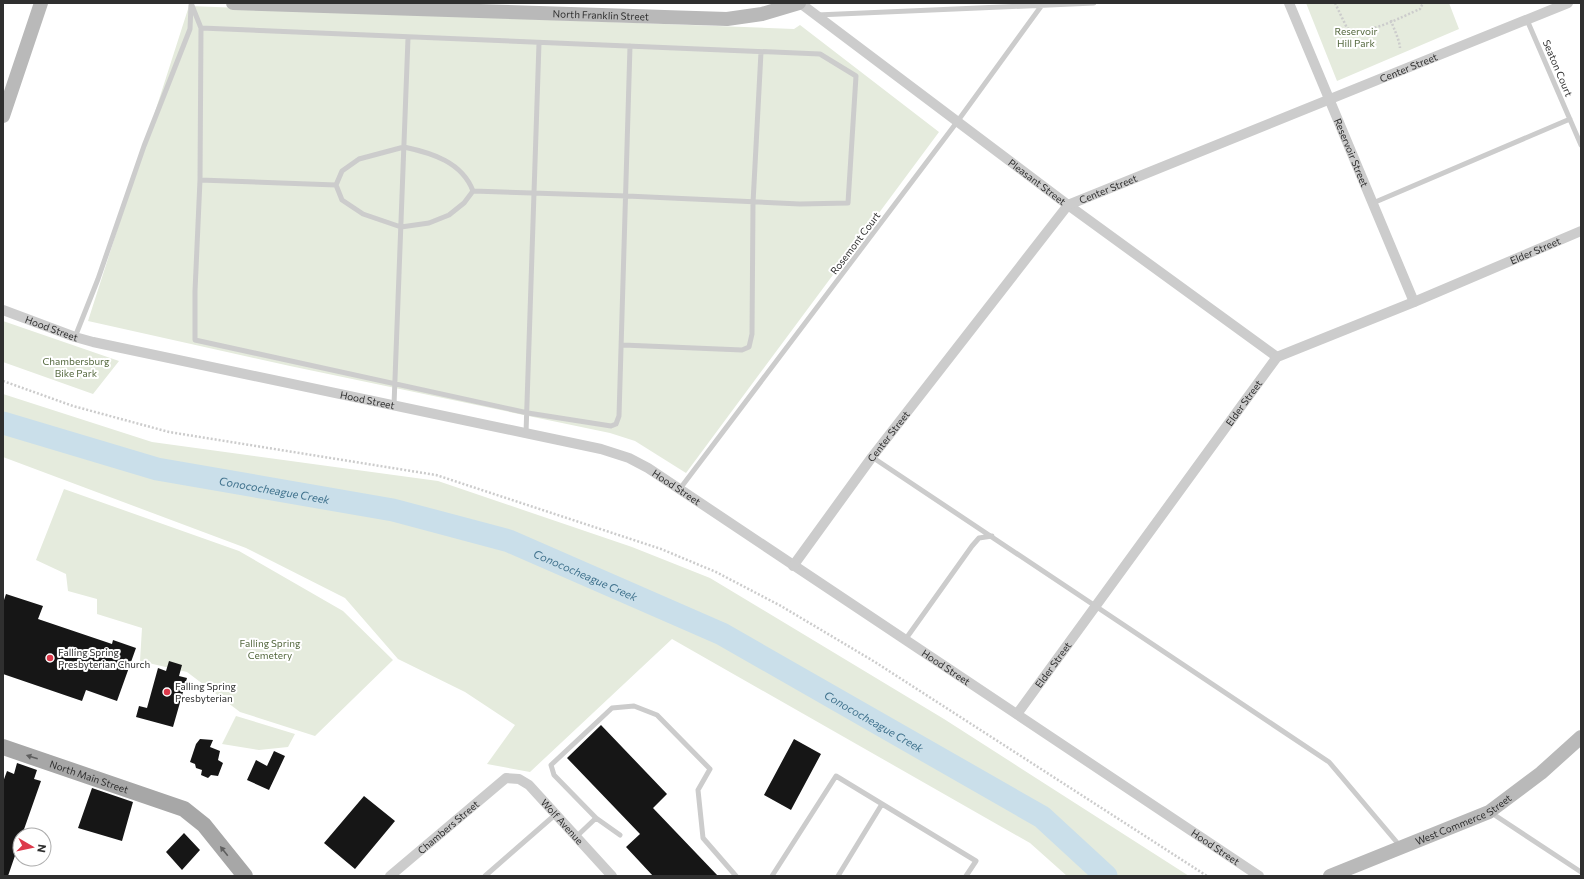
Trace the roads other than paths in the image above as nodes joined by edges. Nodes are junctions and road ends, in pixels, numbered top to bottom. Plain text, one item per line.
1 (41, 3) edge
2 (191, 3) edge
3 (233, 3) edge
4 (799, 3) edge
5 (1094, 3) edge
6 (1289, 3) edge
7 (1568, 3) edge
8 (299, 4) edge
9 (1042, 4) edge
10 (352, 5) edge
11 (481, 7) edge
12 (814, 15) junction
13 (1527, 20) junction
14 (201, 28) junction
15 (408, 38) junction
16 (539, 43) junction
17 (630, 46) junction
18 (760, 52) junction
19 (1330, 99) junction
20 (3, 116) edge
21 (1570, 119) junction
22 (957, 122) junction
23 (1581, 145) edge
24 (404, 147) junction
25 (200, 180) junction
26 (336, 185) junction
27 (474, 191) junction
28 (535, 192) junction
29 (627, 196) junction
30 (753, 203) junction
31 (1373, 203) junction
32 (1068, 205) junction
33 (401, 227) junction
34 (1581, 231) edge
35 (1414, 302) junction
36 (3, 310) edge
37 (75, 337) junction
38 (623, 344) junction
39 (1277, 357) junction
40 (395, 382) junction
41 (394, 405) junction
42 (528, 413) junction
43 (526, 433) junction
44 (872, 456) junction
45 (679, 490) junction
46 (992, 536) junction
47 (793, 566) junction
48 (1096, 605) junction
49 (905, 640) junction
50 (1017, 714) junction
51 (1581, 737) edge
52 (3, 747) edge
53 (506, 778) joint
54 (882, 804) junction
55 (1489, 812) junction
56 (556, 814) junction
57 (596, 818) junction
58 (620, 835) dead end
59 (576, 837) junction
60 (1401, 847) junction
61 (1581, 872) edge
62 (245, 876) edge
63 (390, 876) edge
64 (485, 876) edge
65 (612, 876) edge
66 (736, 876) edge
67 (772, 876) edge
68 (838, 876) edge
69 (966, 876) edge
70 (1258, 876) edge
71 (1330, 876) edge

1 - 20 street
2 - 14 lane
2 - 37 lane
3 - 8 street, North Franklin Street
4 - 11 street, North Franklin Street
4 - 12 street, Pleasant Street
5 - 9 lane
6 - 19 street, Reservoir Street
7 - 13 street, Center Street
8 - 10 street, North Franklin Street
9 - 12 lane
9 - 22 lane, Rosemont Court
10 - 11 street, North Franklin Street
12 - 22 street, Pleasant Street
13 - 19 street, Center Street
13 - 21 lane, Seaton Court
14 - 15 lane
14 - 25 lane
15 - 16 lane
15 - 24 lane
16 - 17 lane
16 - 28 lane
17 - 18 lane
17 - 29 lane
18 - 30 lane
18 - 30 lane
19 - 31 street, Reservoir Street
19 - 32 street, Center Street
21 - 23 lane, Seaton Court
21 - 31 lane
22 - 32 street, Pleasant Street
22 - 45 lane, Rosemont Court
24 - 26 lane
24 - 27 lane
24 - 33 lane
25 - 26 lane
25 - 40 lane
26 - 33 lane
27 - 28 lane
27 - 33 lane
28 - 29 lane
28 - 42 lane
29 - 30 lane
29 - 38 lane
30 - 38 lane
31 - 35 street, Reservoir Street
32 - 39 street, Pleasant Street
32 - 44 street, Center Street
33 - 40 lane
34 - 35 street, Elder Street
35 - 39 street, Elder Street
36 - 37 street, Hood Street
37 - 41 street, Hood Street
38 - 42 lane
39 - 48 street, Elder Street
40 - 41 lane
40 - 42 lane
41 - 43 street, Hood Street
42 - 43 lane
43 - 45 street, Hood Street
44 - 46 lane
44 - 47 street, Center Street
45 - 47 street, Hood Street
46 - 48 lane
46 - 49 lane
47 - 49 street, Hood Street
48 - 50 street, Elder Street
48 - 60 lane
49 - 50 street, Hood Street
50 - 70 street, Hood Street
51 - 55 street, West Commerce Street
62 -> 52 main road, North Main Street
53 - 56 street, Wolf Avenue
53 - 63 street, Chambers Street
54 - 67 lane
54 - 68 lane
54 - 69 lane
55 - 60 street, West Commerce Street
55 - 61 lane
56 - 59 street, Wolf Avenue
56 - 64 lane
57 - 58 lane
57 - 59 lane
57 - 66 lane
59 - 65 street, Wolf Avenue
60 - 71 street, West Commerce Street

